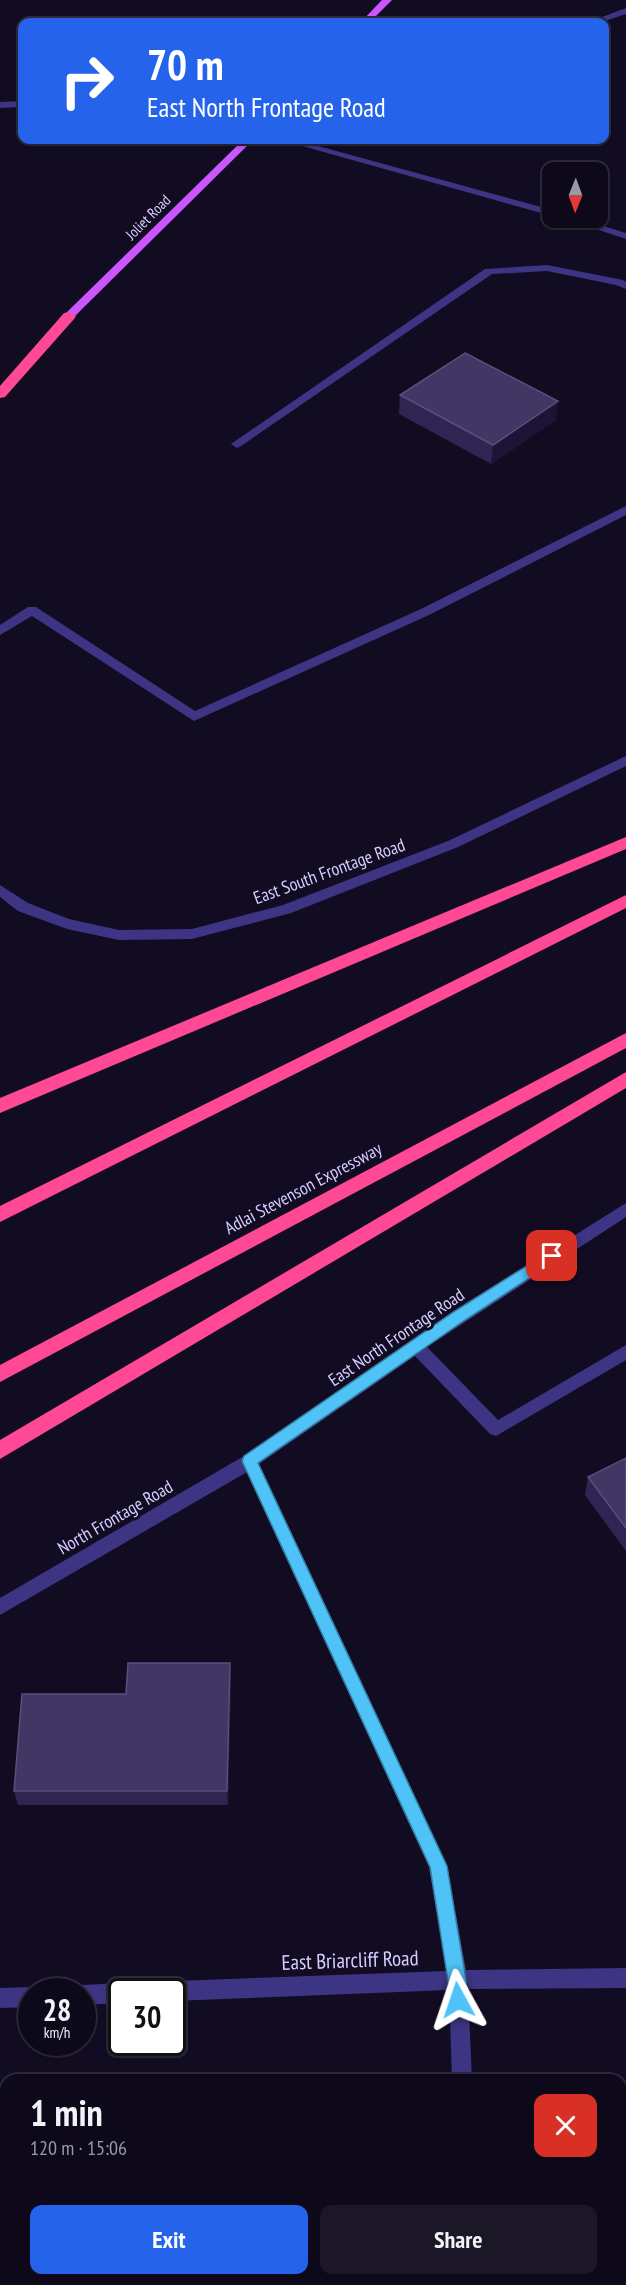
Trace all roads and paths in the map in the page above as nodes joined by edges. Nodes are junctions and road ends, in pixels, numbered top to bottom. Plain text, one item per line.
1 (387, 0) edge
2 (626, 11) edge
3 (369, 18) edge
4 (606, 18) edge
5 (18, 104) edge
6 (0, 105) edge
7 (244, 144) edge
8 (301, 144) edge
9 (542, 210) edge
10 (600, 228) edge
11 (626, 236) edge
12 (626, 286) edge
13 (69, 316) junction
14 (0, 376) edge
15 (0, 394) edge
16 (237, 444) dead end
17 (626, 510) edge
18 (0, 632) edge
19 (626, 761) edge
20 (626, 843) edge
21 (0, 890) edge
22 (626, 901) edge
23 (626, 1040) edge
24 (626, 1079) edge
25 (0, 1106) edge
26 (626, 1209) edge
27 (0, 1215) edge
28 (416, 1346) junction
29 (626, 1352) edge
30 (0, 1374) edge
31 (0, 1450) edge
32 (250, 1461) junction
33 (0, 1607) edge
34 (626, 1978) edge
35 (458, 1980) junction
36 (186, 1991) edge
37 (18, 1997) edge
38 (0, 1998) edge
39 (462, 2074) edge

1 - 3 main road
2 - 4 street
5 - 6 street
7 - 13 main road, Joliet Road
8 - 9 street
10 - 11 street
12 - 16 street
13 - 14 highway
13 - 15 highway
17 - 18 street
19 - 21 street, East South Frontage Road
20 - 25 highway
22 - 27 highway
23 - 30 highway, Adlai Stevenson Expressway
24 - 31 highway
26 - 28 street, East North Frontage Road
28 - 29 street
28 - 32 street, East North Frontage Road
32 - 33 street, North Frontage Road
32 - 35 street
34 - 35 street, East Briarcliff Road
35 - 36 street, East Briarcliff Road
35 - 39 street
37 - 38 street

